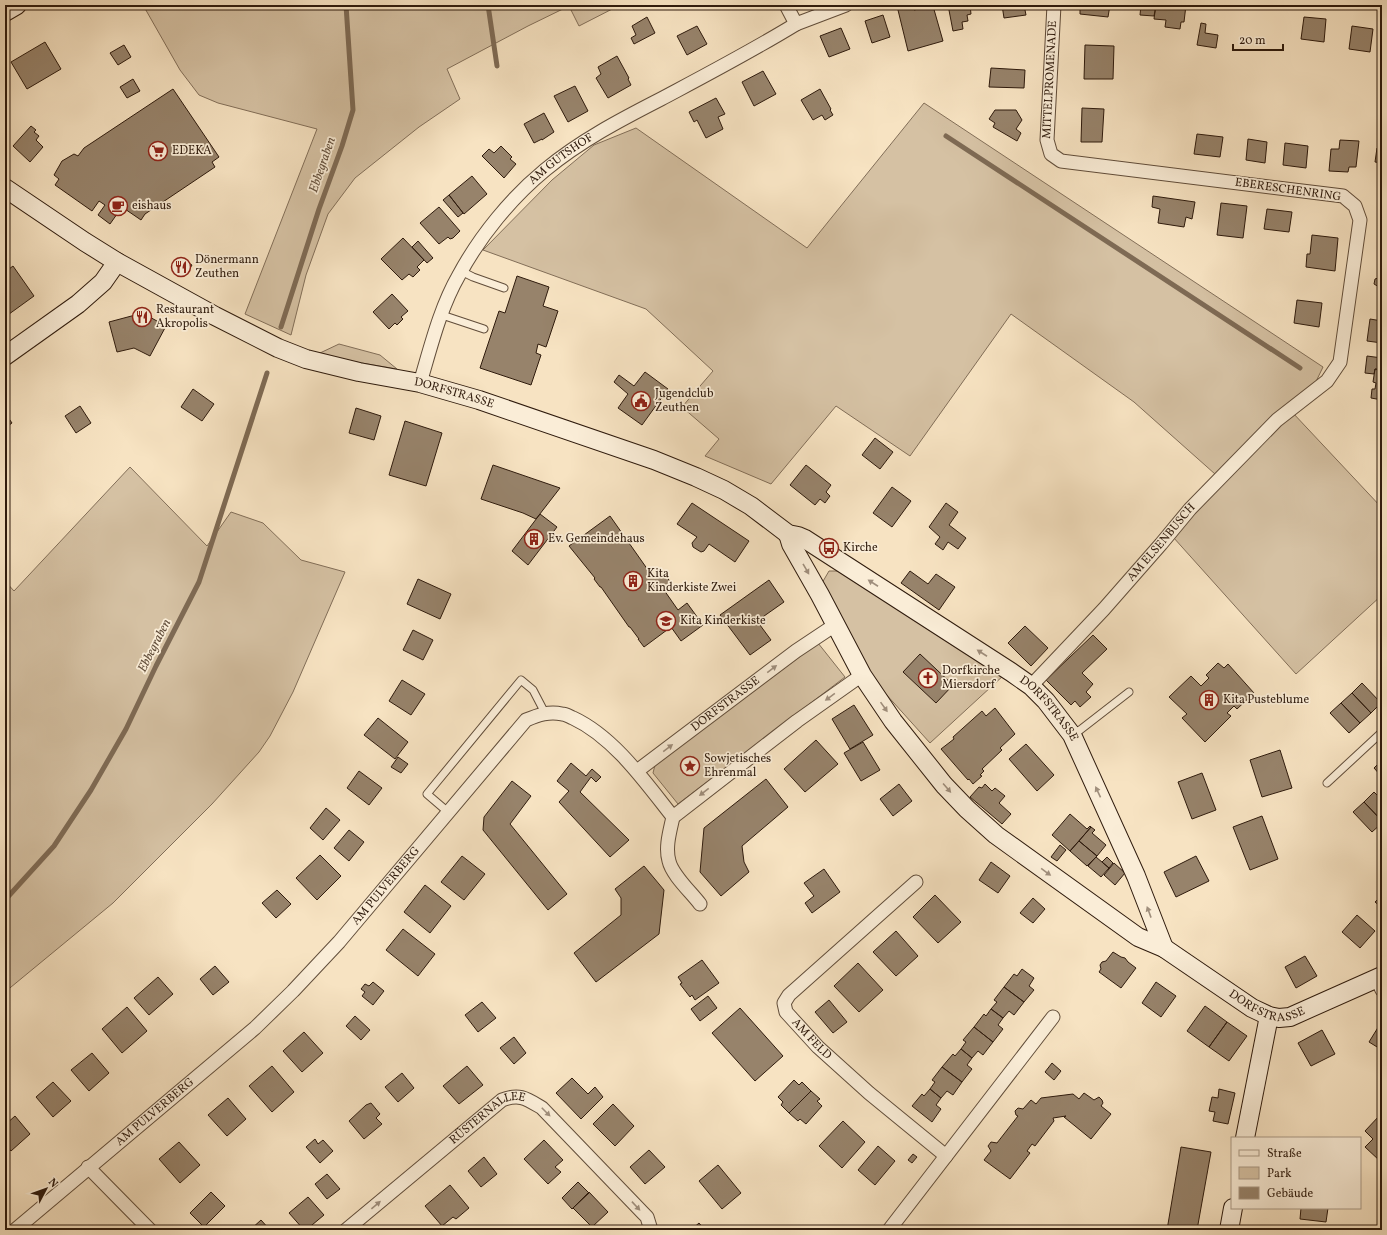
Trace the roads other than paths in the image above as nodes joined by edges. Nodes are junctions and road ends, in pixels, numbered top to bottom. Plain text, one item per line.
1 (17, 5) edge
2 (786, 5) edge
3 (846, 5) edge
4 (1054, 5) edge
5 (5, 12) edge
6 (796, 24) junction
7 (1051, 154) joint
8 (5, 188) edge
9 (117, 262) junction
10 (461, 271) junction
11 (504, 288) dead end
12 (442, 315) junction
13 (484, 329) dead end
14 (5, 356) edge
15 (420, 382) junction
16 (1297, 403) joint
17 (788, 534) junction
18 (835, 625) junction
19 (862, 675) junction
20 (1031, 686) junction
21 (1129, 692) dead end
22 (544, 713) junction
23 (1382, 732) edge
24 (1072, 735) junction
25 (637, 771) junction
26 (1327, 783) dead end
27 (448, 812) junction
28 (673, 817) junction
29 (916, 882) dead end
30 (700, 904) dead end
31 (1164, 948) junction
32 (1380, 982) edge
33 (1269, 1016) junction
34 (1053, 1017) dead end
35 (1245, 1137) edge
36 (946, 1156) junction
37 (88, 1167) junction
38 (1232, 1209) edge
39 (15, 1230) edge
40 (150, 1230) edge
41 (346, 1230) edge
42 (651, 1230) edge
43 (889, 1230) edge
44 (1229, 1230) edge

1 - 5 main road
2 - 6 street
3 - 6 street, AM GUTSHOF
4 - 7 street, MITTELPROMENADE
6 - 10 street, AM GUTSHOF
7 - 16 street, EBERESCHENRING
8 - 9 main road, DORFSTRASSE
9 - 14 main road
9 - 15 main road, DORFSTRASSE
10 - 11 lane
10 - 12 street, AM GUTSHOF
12 - 13 lane
12 - 15 street, AM GUTSHOF
15 - 17 main road, DORFSTRASSE
16 - 20 street, AM ELSENBUSCH
17 -> 18 main road, DORFSTRASSE
20 -> 17 main road, DORFSTRASSE
18 - 19 main road, DORFSTRASSE
25 -> 18 street, DORFSTRASSE
19 -> 28 street
19 -> 31 main road, DORFSTRASSE
20 - 24 main road, DORFSTRASSE
21 - 24 lane
22 - 25 street, AM PULVERBERG
22 - 27 street, AM PULVERBERG
22 - 27 lane
23 - 26 lane
31 -> 24 main road, DORFSTRASSE
25 - 28 street, AM PULVERBERG
27 - 37 street, AM PULVERBERG
28 - 30 street
29 - 36 street, AM FELD
31 - 33 main road, DORFSTRASSE
32 - 33 main road, DORFSTRASSE
33 - 35 main road
34 - 36 street
36 - 43 street
37 - 39 street, AM PULVERBERG
37 - 40 street
38 - 44 main road
41 -> 42 street, RÜSTERNALLEE

